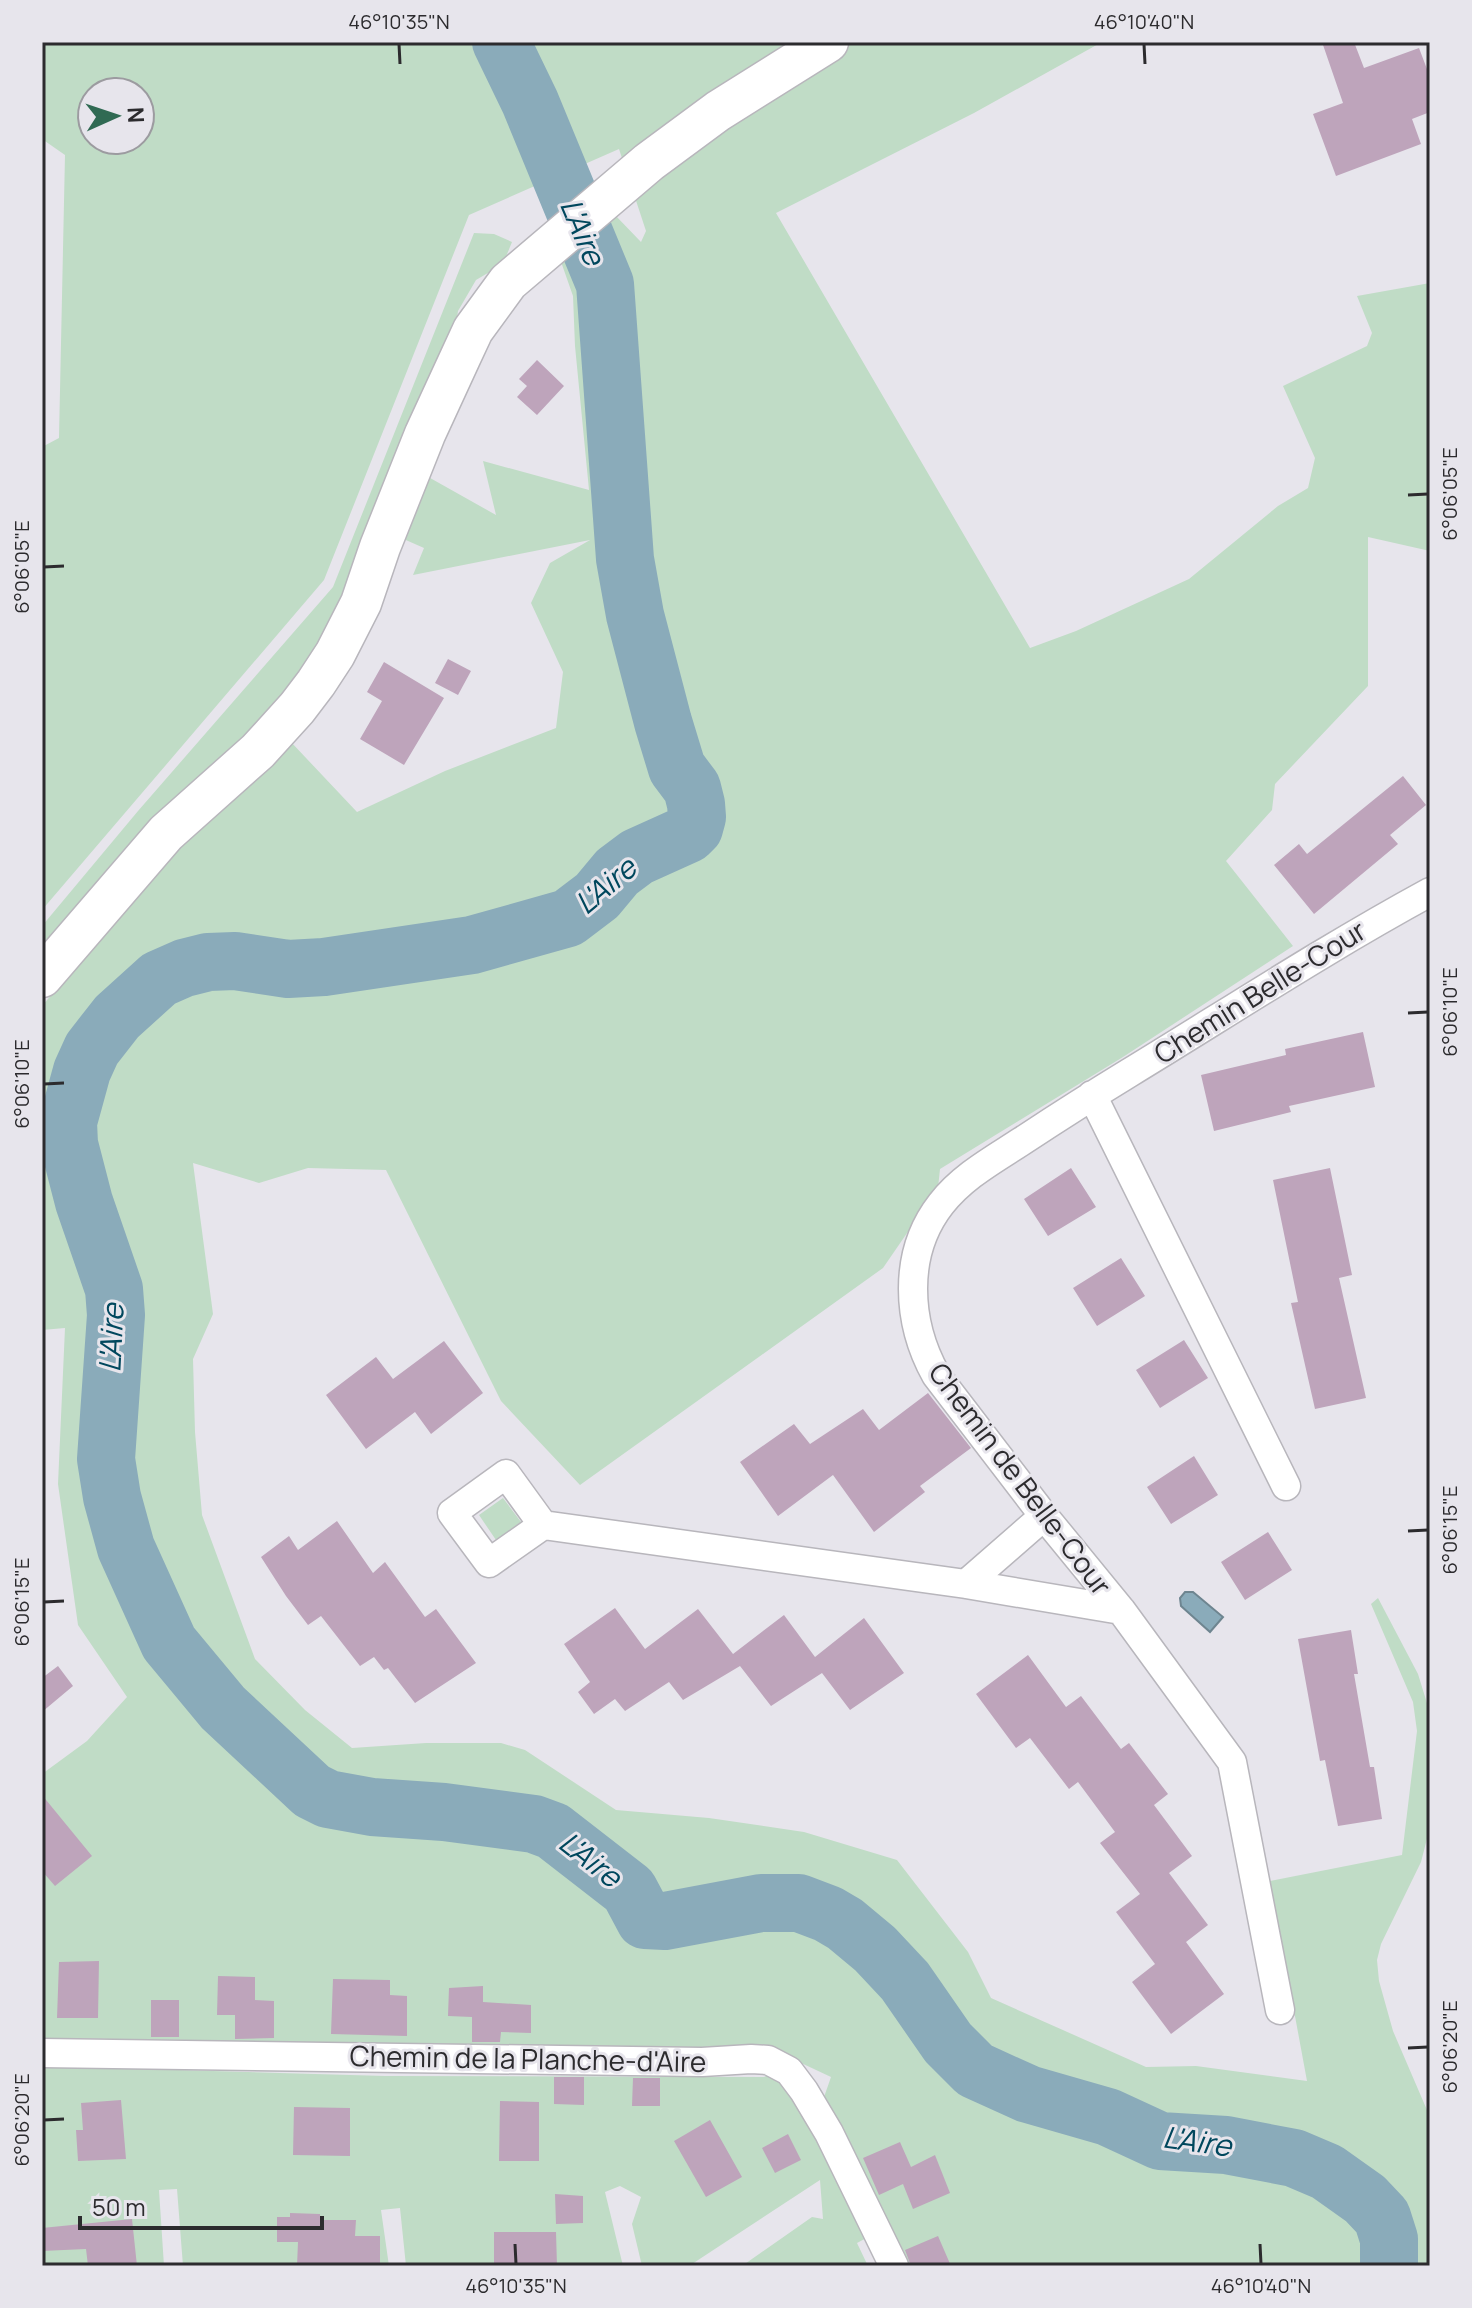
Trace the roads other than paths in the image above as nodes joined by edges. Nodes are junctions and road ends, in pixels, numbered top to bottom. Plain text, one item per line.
1 (828, 42) edge
2 (1430, 892) edge
3 (42, 977) edge
4 (1092, 1095) junction
5 (1286, 1486) dead end
6 (1044, 1516) junction
7 (543, 1525) dead end
8 (966, 1584) junction
9 (1121, 1610) junction
10 (1280, 2010) dead end
11 (42, 2053) edge
12 (894, 2266) edge

1 - 3 street
2 - 4 street, Chemin Belle-Cour
4 - 5 street
4 - 6 street, Chemin de Belle-Cour
6 - 8 street
6 - 9 street, Chemin de Belle-Cour
7 - 8 street, Chemin de Belle-Cour
8 - 9 street, Chemin de Belle-Cour
9 - 10 street, Chemin de Belle-Cour
11 - 12 street, Chemin de la Planche-d'Aire

